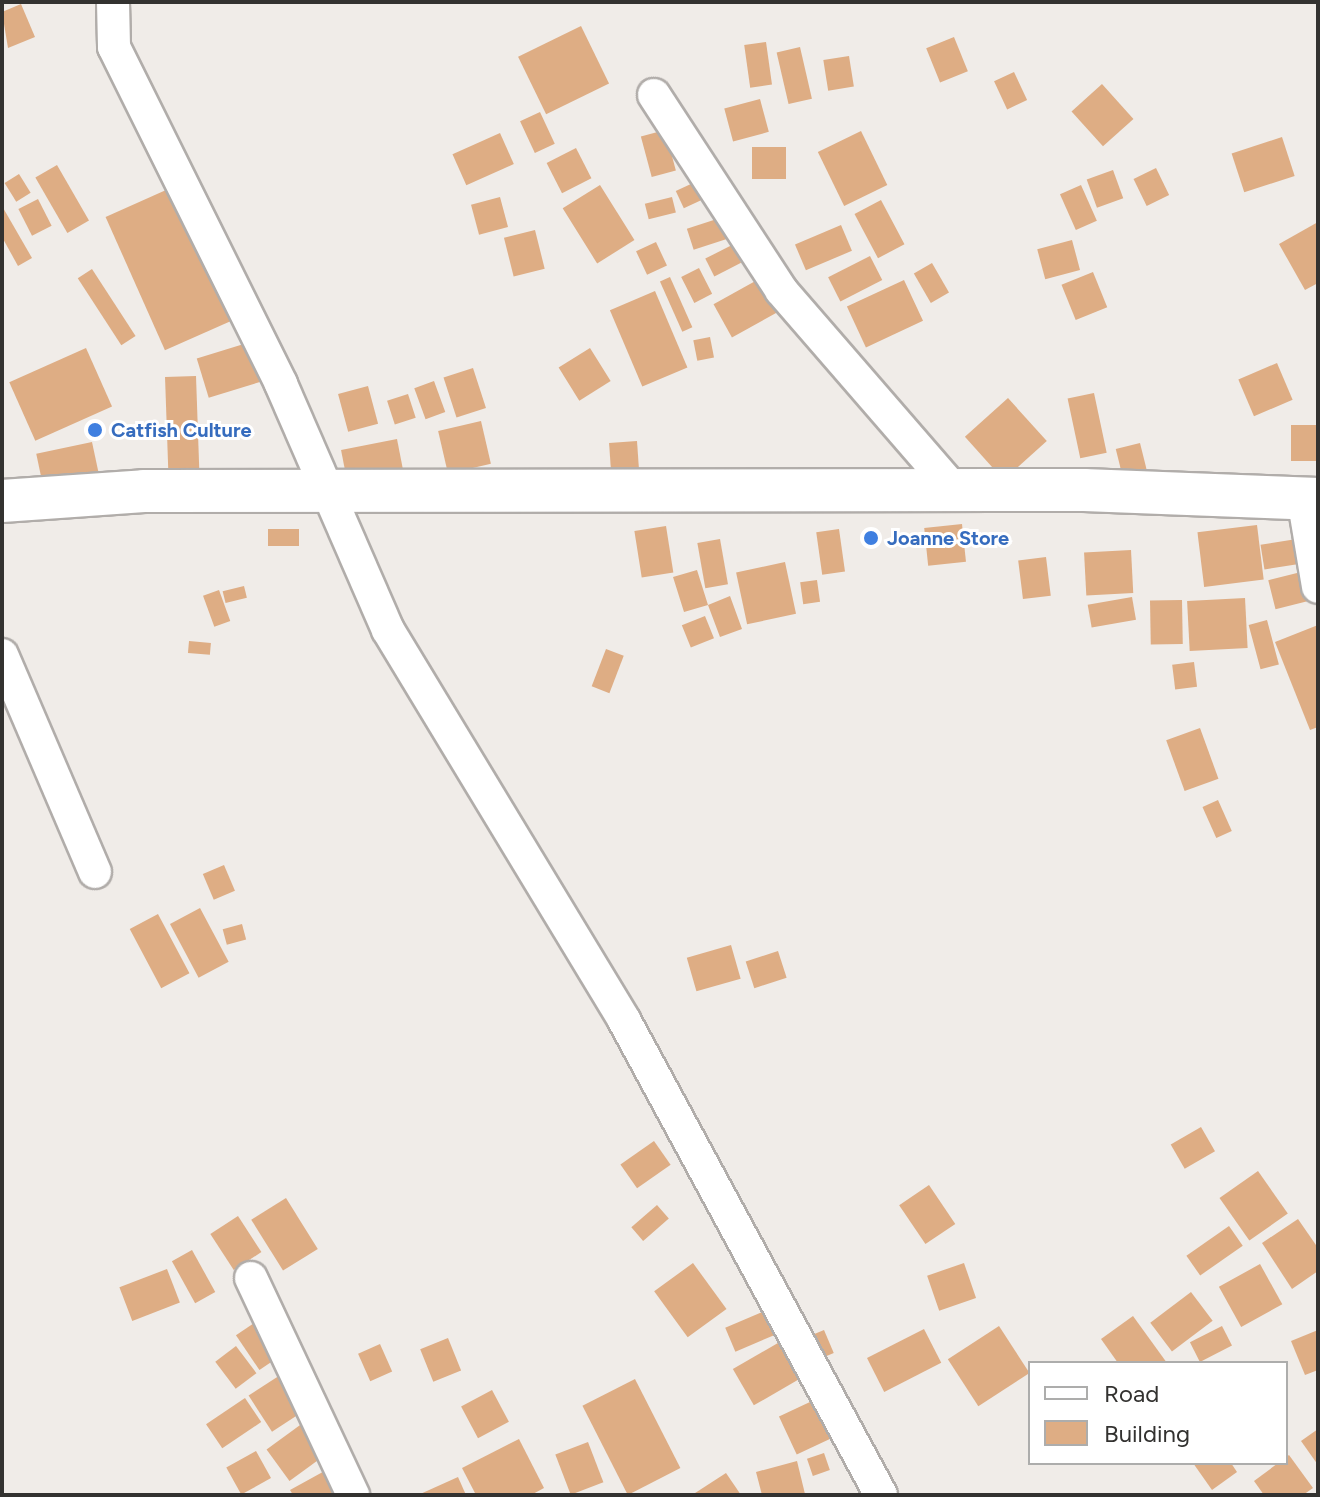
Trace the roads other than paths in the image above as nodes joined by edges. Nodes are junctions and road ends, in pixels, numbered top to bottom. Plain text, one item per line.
1 (113, 2) edge
2 (654, 95) dead end
3 (957, 493) junction
4 (325, 494) junction
5 (1310, 498) edge
6 (2, 501) edge
7 (1318, 587) edge
8 (2, 655) edge
9 (95, 872) dead end
10 (251, 1278) dead end
11 (353, 1495) edge
12 (881, 1495) edge

1 - 4 street
2 - 3 street
3 - 4 street
3 - 5 street
4 - 6 street
4 - 12 street
5 - 7 street
8 - 9 street
10 - 11 street

